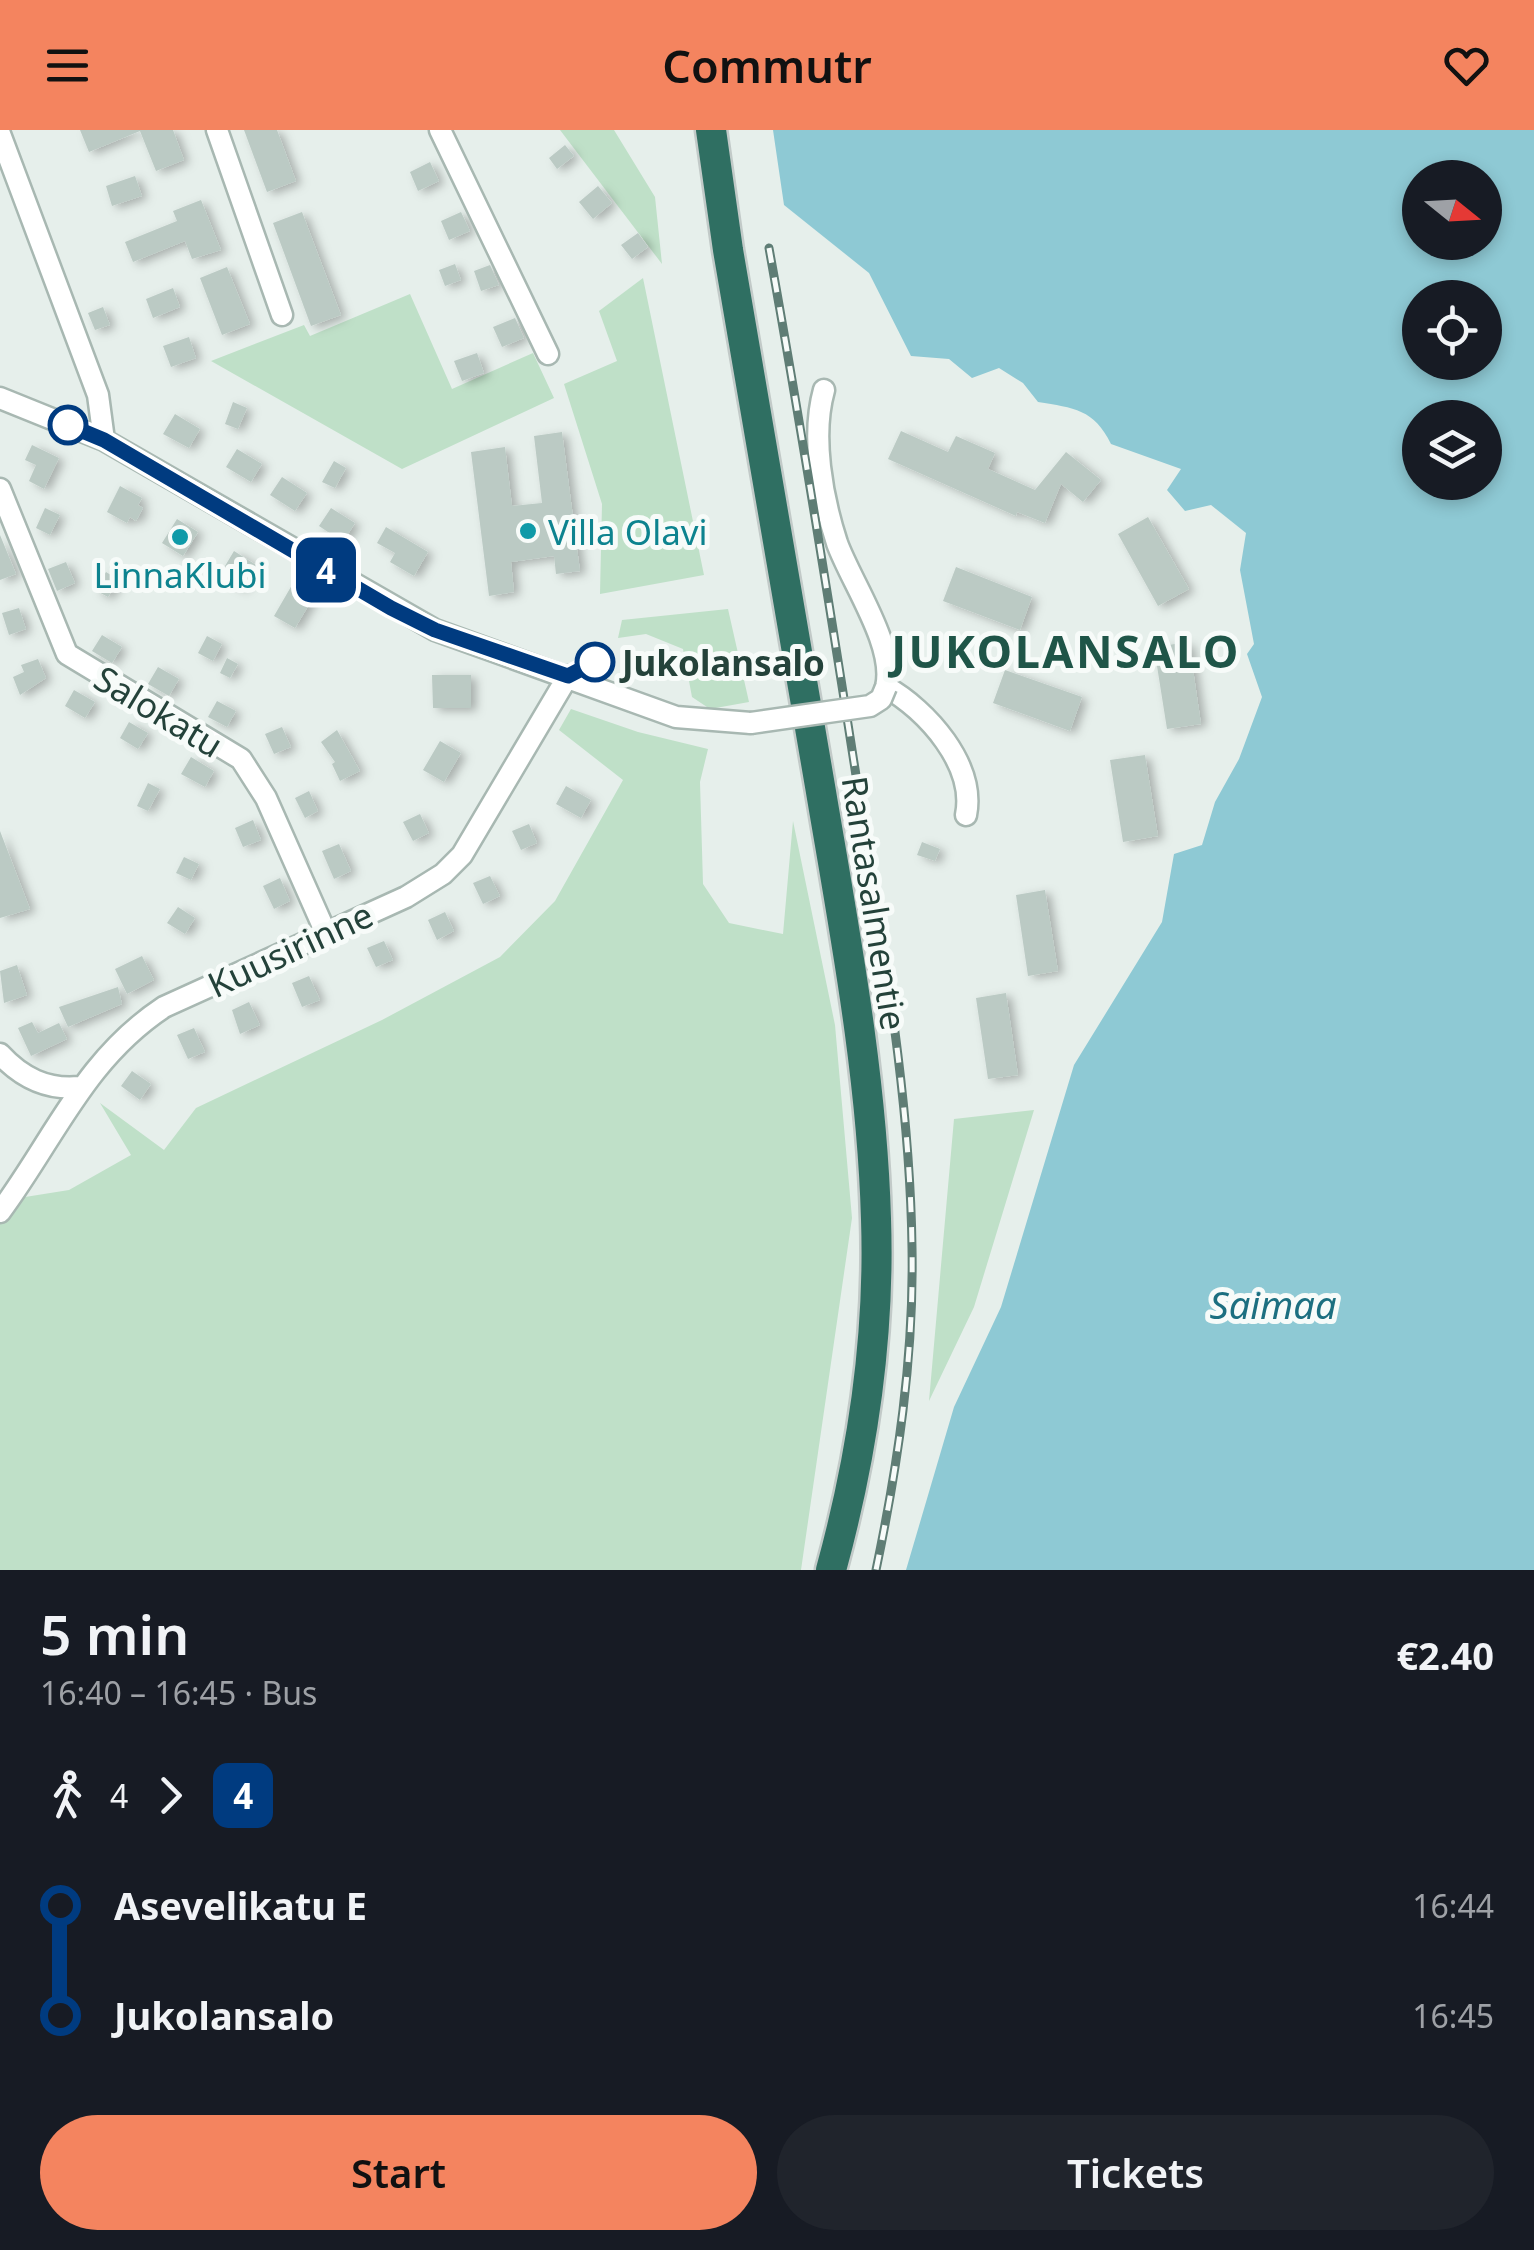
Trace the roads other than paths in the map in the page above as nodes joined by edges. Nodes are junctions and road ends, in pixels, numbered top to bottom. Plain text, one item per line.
1 (217, 130) edge
2 (440, 130) edge
3 (698, 130) edge
4 (711, 130) edge
5 (0, 134) edge
6 (728, 250) junction
7 (282, 315) dead end
8 (548, 354) dead end
9 (824, 390) dead end
10 (0, 398) edge
11 (104, 440) junction
12 (0, 488) edge
13 (568, 676) junction
14 (886, 687) junction
15 (966, 815) dead end
16 (325, 931) junction
17 (0, 1054) edge
18 (79, 1087) junction
19 (0, 1212) edge
20 (831, 1570) edge

1 - 7 street
2 - 8 street
3 - 6 highway, Rantasalmentie
4 - 6 highway, Rantasalmentie
5 - 11 street
6 - 20 highway, Rantasalmentie
9 - 14 street
10 - 11 street
11 - 13 street
12 - 16 street, Salokatu
13 - 14 street, bridge
13 - 16 street, Kuusirinne
14 - 15 street
16 - 18 street, Kuusirinne
17 - 18 street
18 - 19 street, Kuusirinne

